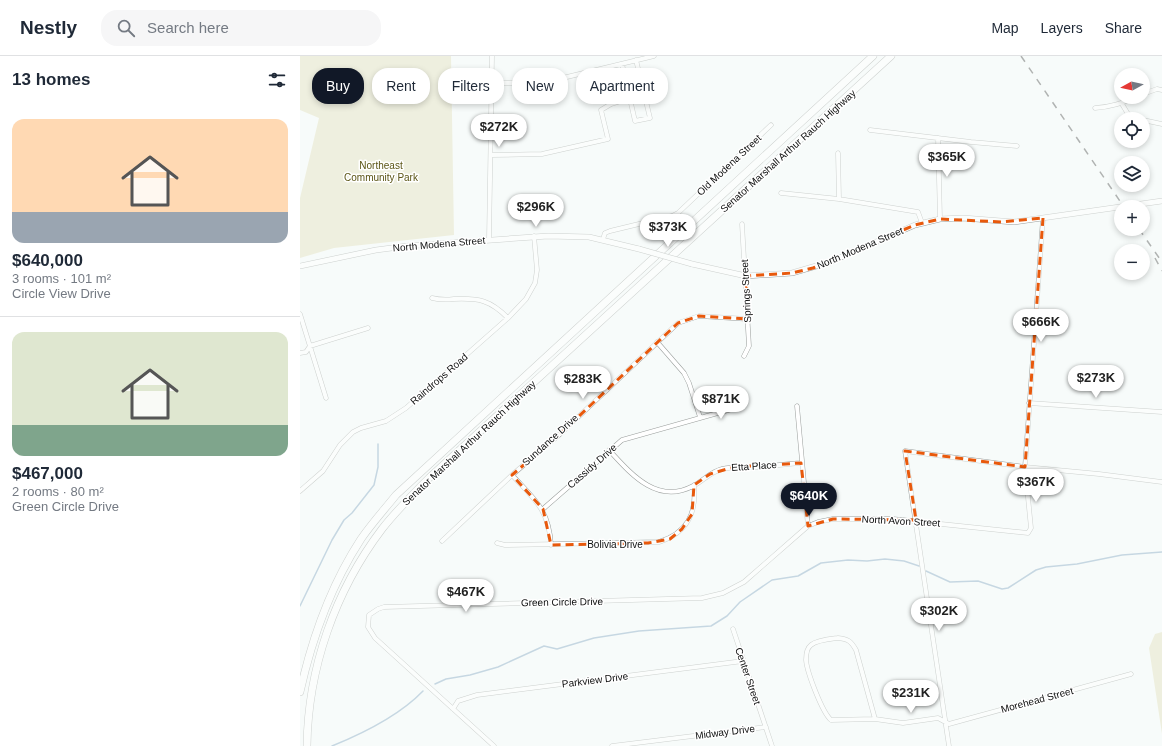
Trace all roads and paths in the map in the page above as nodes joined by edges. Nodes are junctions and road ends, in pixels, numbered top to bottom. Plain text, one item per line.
1 (492, 56) edge
2 (654, 56) edge
3 (873, 56) edge
4 (891, 56) edge
5 (636, 60) junction
6 (622, 64) junction
7 (492, 68) edge
8 (623, 68) edge
9 (638, 68) edge
10 (504, 83) edge
11 (1162, 90) edge
12 (1150, 92) edge
13 (492, 104) edge
14 (611, 104) edge
15 (631, 104) edge
16 (647, 104) edge
17 (1122, 104) joint
18 (1095, 108) dead end
19 (1127, 112) edge
20 (1150, 121) edge
21 (1162, 124) edge
22 (771, 125) dead end
23 (870, 130) dead end
24 (938, 138) junction
25 (1017, 146) dead end
26 (838, 153) dead end
27 (491, 155) junction
28 (781, 193) dead end
29 (839, 199) junction
30 (1162, 201) edge
31 (1043, 218) junction
32 (940, 219) junction
33 (922, 223) junction
34 (742, 224) dead end
35 (534, 236) junction
36 (603, 239) junction
37 (489, 240) junction
38 (300, 266) edge
39 (746, 276) junction
40 (432, 298) dead end
41 (300, 314) edge
42 (508, 318) junction
43 (748, 319) junction
44 (368, 328) dead end
45 (657, 342) junction
46 (310, 346) junction
47 (300, 353) edge
48 (744, 356) dead end
49 (326, 398) dead end
50 (1029, 403) junction
51 (797, 406) dead end
52 (738, 407) dead end
53 (1162, 412) edge
54 (700, 417) junction
55 (608, 450) junction
56 (801, 463) junction
57 (1025, 467) junction
58 (512, 474) junction
59 (1162, 482) edge
60 (694, 486) junction
61 (300, 491) edge
62 (543, 510) junction
63 (916, 520) junction
64 (808, 526) junction
65 (442, 540) dead end
66 (497, 543) dead end
67 (551, 545) junction
68 (727, 591) joint
69 (733, 629) dead end
70 (743, 661) junction
71 (1131, 674) dead end
72 (300, 692) edge
73 (453, 709) junction
74 (875, 719) junction
75 (944, 720) junction
76 (766, 727) junction
77 (307, 746) edge
78 (494, 746) edge
79 (612, 746) edge
80 (772, 746) edge
81 (949, 746) edge

1 - 7 street
2 - 5 street
3 - 72 highway, Senator Marshall Arthur Rauch Highway
4 - 77 highway, Senator Marshall Arthur Rauch Highway
5 - 6 street
5 - 9 street
6 - 8 street
6 - 10 street
11 - 12 street
13 - 27 street
14 - 27 street
15 - 16 street
17 - 18 street
17 - 19 street
20 - 21 street
22 - 36 street, Old Modena Street
23 - 24 street
24 - 25 street
24 - 32 street
26 - 29 street
27 - 37 street
28 - 29 street
29 - 33 street
30 - 31 street, North Modena Street
31 - 32 street, North Modena Street
31 - 50 street
32 - 33 street, North Modena Street
33 - 39 street, North Modena Street
34 - 39 street, Springs Street
35 - 36 street, North Modena Street
35 - 37 street, North Modena Street
35 - 42 street, Raindrops Road
36 - 39 street, North Modena Street, bridge
37 - 38 street, North Modena Street
39 - 43 street, Springs Street
40 - 42 street
41 - 46 street
42 - 61 street, Raindrops Road
43 - 45 street, Sundance Drive
43 - 48 street, Springs Street
44 - 46 street
45 - 54 street
45 - 58 street, Sundance Drive
46 - 47 street
46 - 49 street
50 - 53 street
50 - 57 street
51 - 56 street
52 - 54 street, Cassidy Drive
54 - 55 street, Cassidy Drive
55 - 60 street, Etta Place
55 - 62 street, Cassidy Drive
56 - 60 street, Etta Place
56 - 64 street
57 - 59 street
57 - 63 street, North Avon Street
57 - 63 street
58 - 62 street
58 - 65 street, Sundance Drive
60 - 67 street, Bolivia Drive
62 - 67 street
63 - 64 street, North Avon Street
63 - 75 street
64 - 68 street, North Avon Street
66 - 67 street, Bolivia Drive
68 - 73 street, Green Circle Drive
69 - 70 street, Center Street
70 - 73 street, Parkview Drive
70 - 76 street, Center Street
71 - 75 street, Morehead Street
73 - 78 street, Green Circle Drive
74 - 74 street
74 - 75 street
75 - 81 street
76 - 79 street, Midway Drive
76 - 80 street, Center Street

